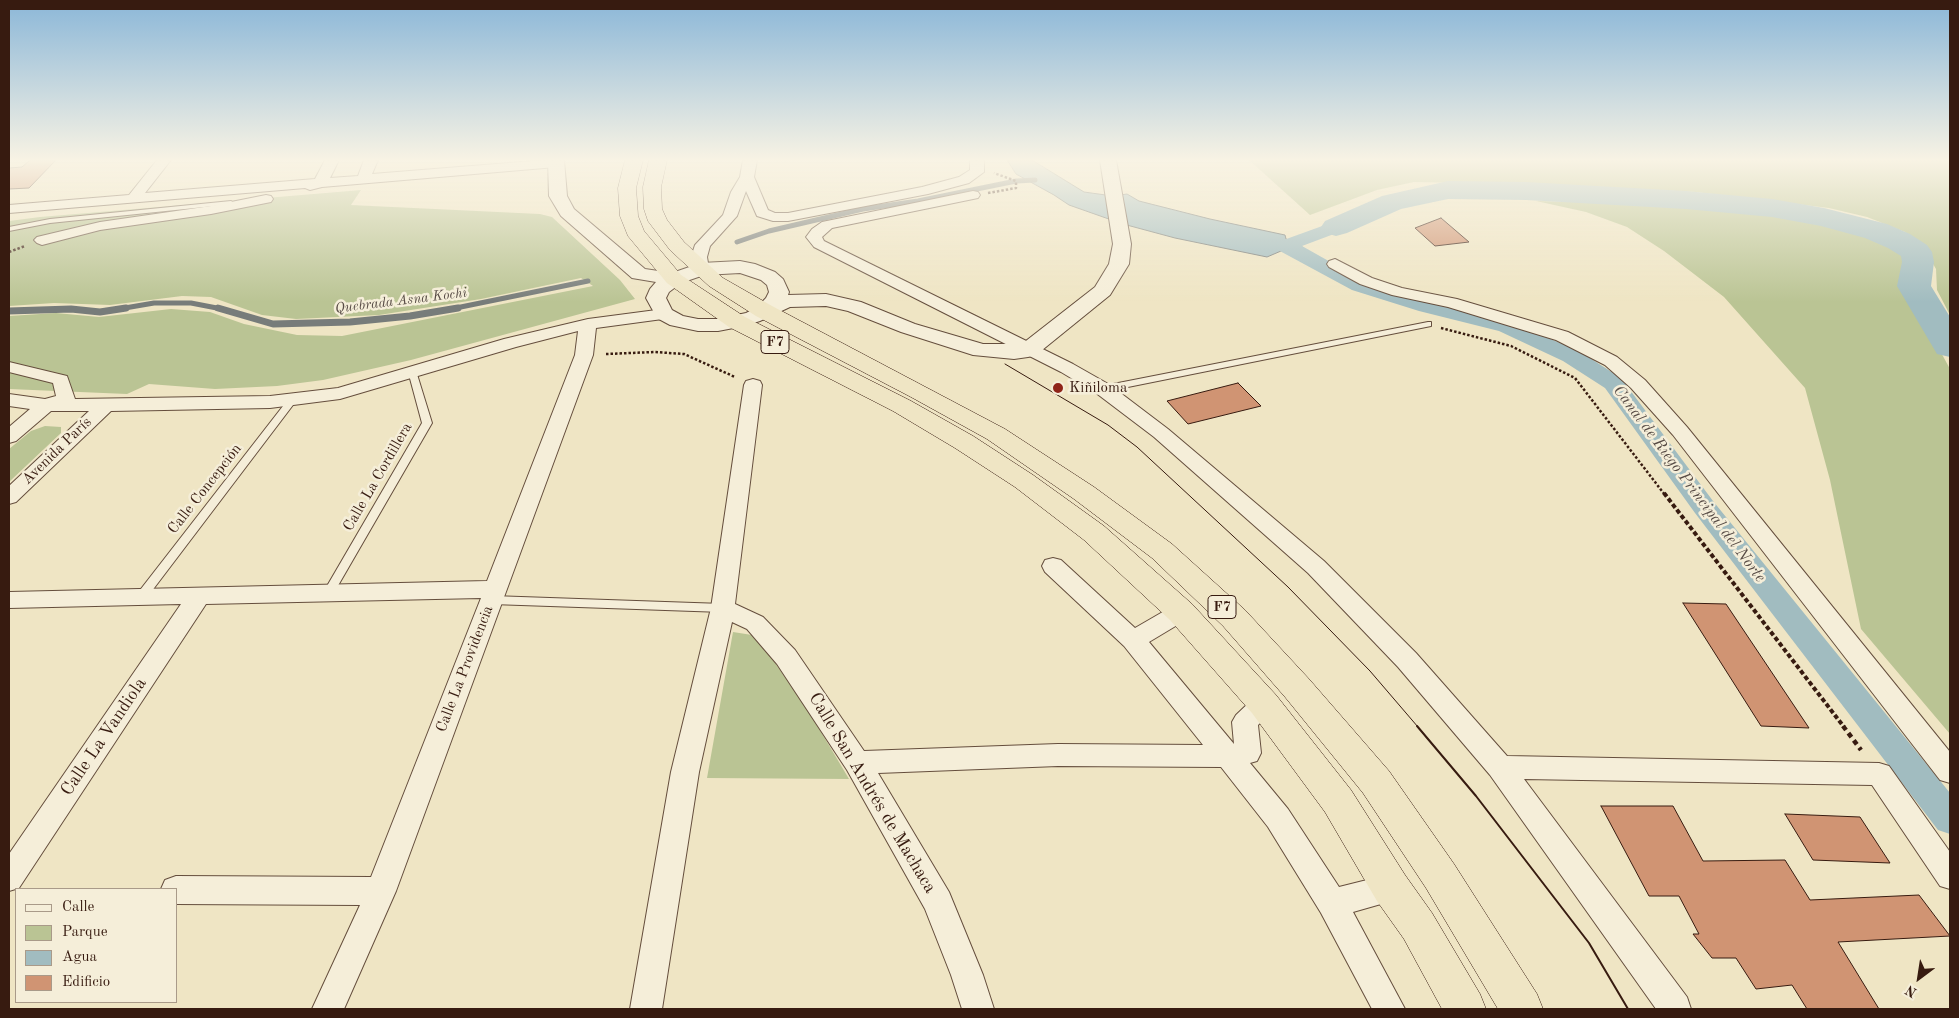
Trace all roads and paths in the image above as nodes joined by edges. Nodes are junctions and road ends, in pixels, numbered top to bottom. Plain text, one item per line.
1 (28, 208) edge
2 (180, 208) edge
3 (224, 208) edge
4 (564, 208) edge
5 (628, 208) edge
6 (654, 208) edge
7 (733, 208) edge
8 (760, 208) edge
9 (837, 208) edge
10 (914, 208) edge
11 (1116, 208) edge
12 (9, 209) edge
13 (9, 229) edge
14 (42, 240) dead end
15 (1335, 264) dead end
16 (701, 269) junction
17 (674, 280) junction
18 (764, 311) junction
19 (664, 314) junction
20 (737, 322) junction
21 (588, 324) junction
22 (1428, 324) joint
23 (1028, 350) junction
24 (584, 355) junction
25 (9, 367) edge
26 (412, 371) junction
27 (753, 385) joint
28 (1104, 389) junction
29 (293, 399) junction
30 (9, 400) edge
31 (46, 405) junction
32 (106, 405) junction
33 (9, 437) edge
34 (9, 497) edge
35 (1053, 566) dead end
36 (328, 593) junction
37 (493, 595) junction
38 (199, 596) junction
39 (141, 597) junction
40 (9, 600) edge
41 (724, 608) junction
42 (1182, 612) junction
43 (1133, 640) junction
44 (1264, 704) junction
45 (1227, 756) junction
46 (857, 762) junction
47 (1500, 767) junction
48 (1950, 772) edge
49 (1879, 774) junction
50 (1950, 876) edge
51 (9, 878) edge
52 (1392, 888) junction
53 (178, 890) edge
54 (381, 891) junction
55 (1332, 903) junction
56 (328, 1009) edge
57 (646, 1009) edge
58 (978, 1009) edge
59 (1389, 1009) edge
60 (1465, 1009) edge
61 (1522, 1009) edge
62 (1675, 1009) edge

1 - 12 street
2 - 13 lane
3 - 14 street
4 - 17 street
5 - 17 highway, F7
6 - 16 highway, F7
7 - 16 street
8 - 9 street
10 - 23 street
11 - 23 street
15 - 48 street
16 - 17 street
16 - 18 highway, F7
16 - 18 street
17 - 19 street
17 - 20 highway, F7
18 - 20 street
18 - 23 street
18 - 61 highway, F7
19 - 20 street
19 - 21 street
20 - 42 highway, F7
21 - 24 street, Calle La Providencia
21 - 26 street
22 - 28 lane
22 - 49 path
23 - 28 street
24 - 27 path
24 - 37 street, Calle La Providencia
25 - 31 street
26 - 29 street
26 - 36 lane, Calle La Cordillera
27 - 41 street
28 - 47 street
29 - 32 street
29 - 39 lane, Calle Concepción
30 - 31 street
31 - 32 street
31 - 33 street
32 - 34 street, Avenida París
35 - 43 street
36 - 37 street
36 - 38 street
37 - 41 lane
37 - 54 street, Calle La Providencia
38 - 39 street
38 - 51 street, Calle La Vandiola
39 - 40 street
41 - 46 street, Calle San Andrés de Machaca
41 - 57 street
42 - 43 street
42 - 44 highway, F7
43 - 45 street
44 - 45 street
44 - 52 highway, F7
45 - 46 street
45 - 55 street
46 - 58 street, Calle San Andrés de Machaca
47 - 49 street
47 - 62 street
49 - 50 street
52 - 55 street
52 - 60 highway, F7
53 - 54 street
54 - 56 street, Calle La Providencia
55 - 59 street

